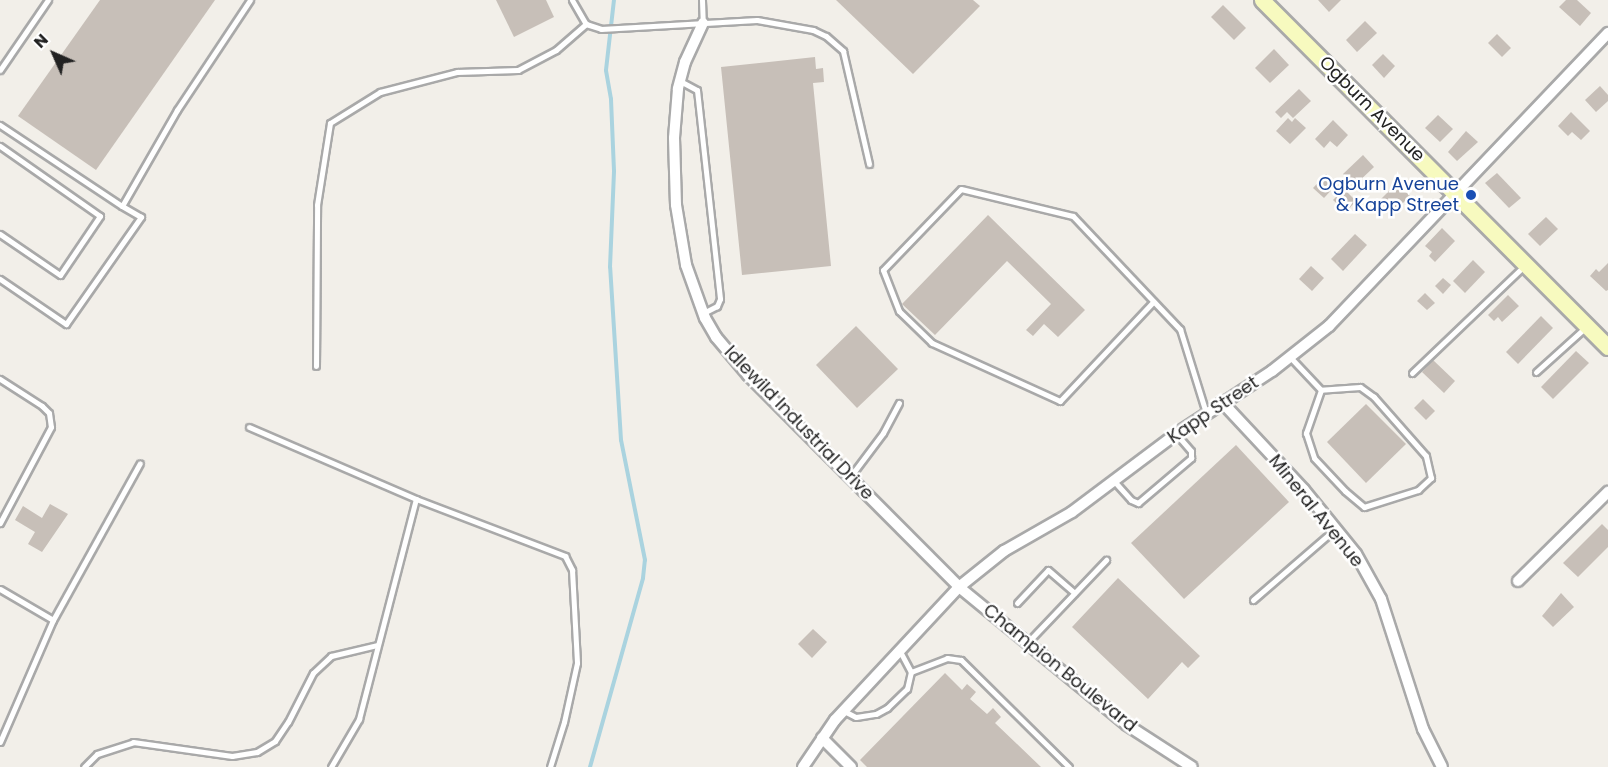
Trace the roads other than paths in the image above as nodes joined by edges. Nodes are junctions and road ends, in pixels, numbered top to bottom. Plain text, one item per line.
1 (48, 0) edge
2 (250, 0) edge
3 (572, 0) edge
4 (702, 0) edge
5 (1262, 0) edge
6 (703, 23) junction
7 (586, 24) junction
8 (1608, 33) edge
9 (0, 70) edge
10 (680, 81) junction
11 (0, 125) edge
12 (0, 146) edge
13 (869, 164) dead end
14 (1455, 191) junction
15 (122, 206) junction
16 (0, 234) edge
17 (1526, 264) junction
18 (0, 279) edge
19 (1153, 302) junction
20 (703, 313) junction
21 (1587, 326) junction
22 (1608, 347) edge
23 (1290, 357) junction
24 (316, 366) dead end
25 (1536, 372) dead end
26 (1412, 373) dead end
27 (0, 379) edge
28 (1321, 390) junction
29 (1222, 402) junction
30 (899, 403) dead end
31 (1206, 413) junction
32 (249, 427) dead end
33 (1176, 434) junction
34 (140, 463) dead end
35 (850, 477) junction
36 (1114, 481) junction
37 (1608, 492) edge
38 (416, 499) junction
39 (0, 523) edge
40 (1335, 529) junction
41 (1106, 560) dead end
42 (1518, 581) dead end
43 (959, 587) junction
44 (0, 589) edge
45 (1074, 593) junction
46 (1253, 600) dead end
47 (1017, 603) dead end
48 (53, 620) junction
49 (1027, 643) junction
50 (377, 645) junction
51 (900, 651) junction
52 (911, 672) junction
53 (844, 711) junction
54 (822, 738) junction
55 (0, 742) edge
56 (84, 767) edge
57 (331, 767) edge
58 (550, 767) edge
59 (803, 767) edge
60 (851, 767) edge
61 (1069, 767) edge
62 (1192, 767) edge
63 (1442, 767) edge

1 - 9 lane
2 - 15 lane
3 - 7 lane
4 - 6 lane
5 - 14 street, Ogburn Avenue
6 - 7 lane
6 - 10 street, Idlewild Industrial Drive
6 - 13 lane
7 - 24 lane
8 - 14 street, Kapp Street
10 - 20 street, Idlewild Industrial Drive
10 - 20 lane
11 - 15 lane
12 - 16 lane
14 - 17 street, Ogburn Avenue
14 - 23 street, Kapp Street
15 - 18 lane
17 - 21 street, Ogburn Avenue
17 - 26 lane
19 - 19 lane
19 - 31 lane
20 - 35 street, Idlewild Industrial Drive
21 - 22 street, Ogburn Avenue
21 - 25 lane
23 - 28 lane
23 - 29 street, Kapp Street
27 - 39 lane
28 - 28 lane
29 - 31 street, Kapp Street
29 - 40 street, Mineral Avenue
30 - 35 lane
31 - 33 street, Kapp Street
32 - 38 lane
33 - 36 street, Kapp Street
33 - 36 lane
34 - 48 lane
35 - 43 street, Idlewild Industrial Drive
36 - 43 street, Kapp Street
37 - 42 street
38 - 50 lane
38 - 58 lane
40 - 46 lane
40 - 63 street, Mineral Avenue
41 - 45 lane
43 - 49 street, Champion Boulevard
43 - 51 street, Kapp Street
44 - 48 lane
45 - 47 lane
45 - 49 lane
48 - 55 lane
49 - 62 street, Champion Boulevard
50 - 56 lane
50 - 57 lane
51 - 52 lane
51 - 53 street, Kapp Street
52 - 53 lane
52 - 61 lane
53 - 54 street, Kapp Street
54 - 59 street, Kapp Street
54 - 60 street

